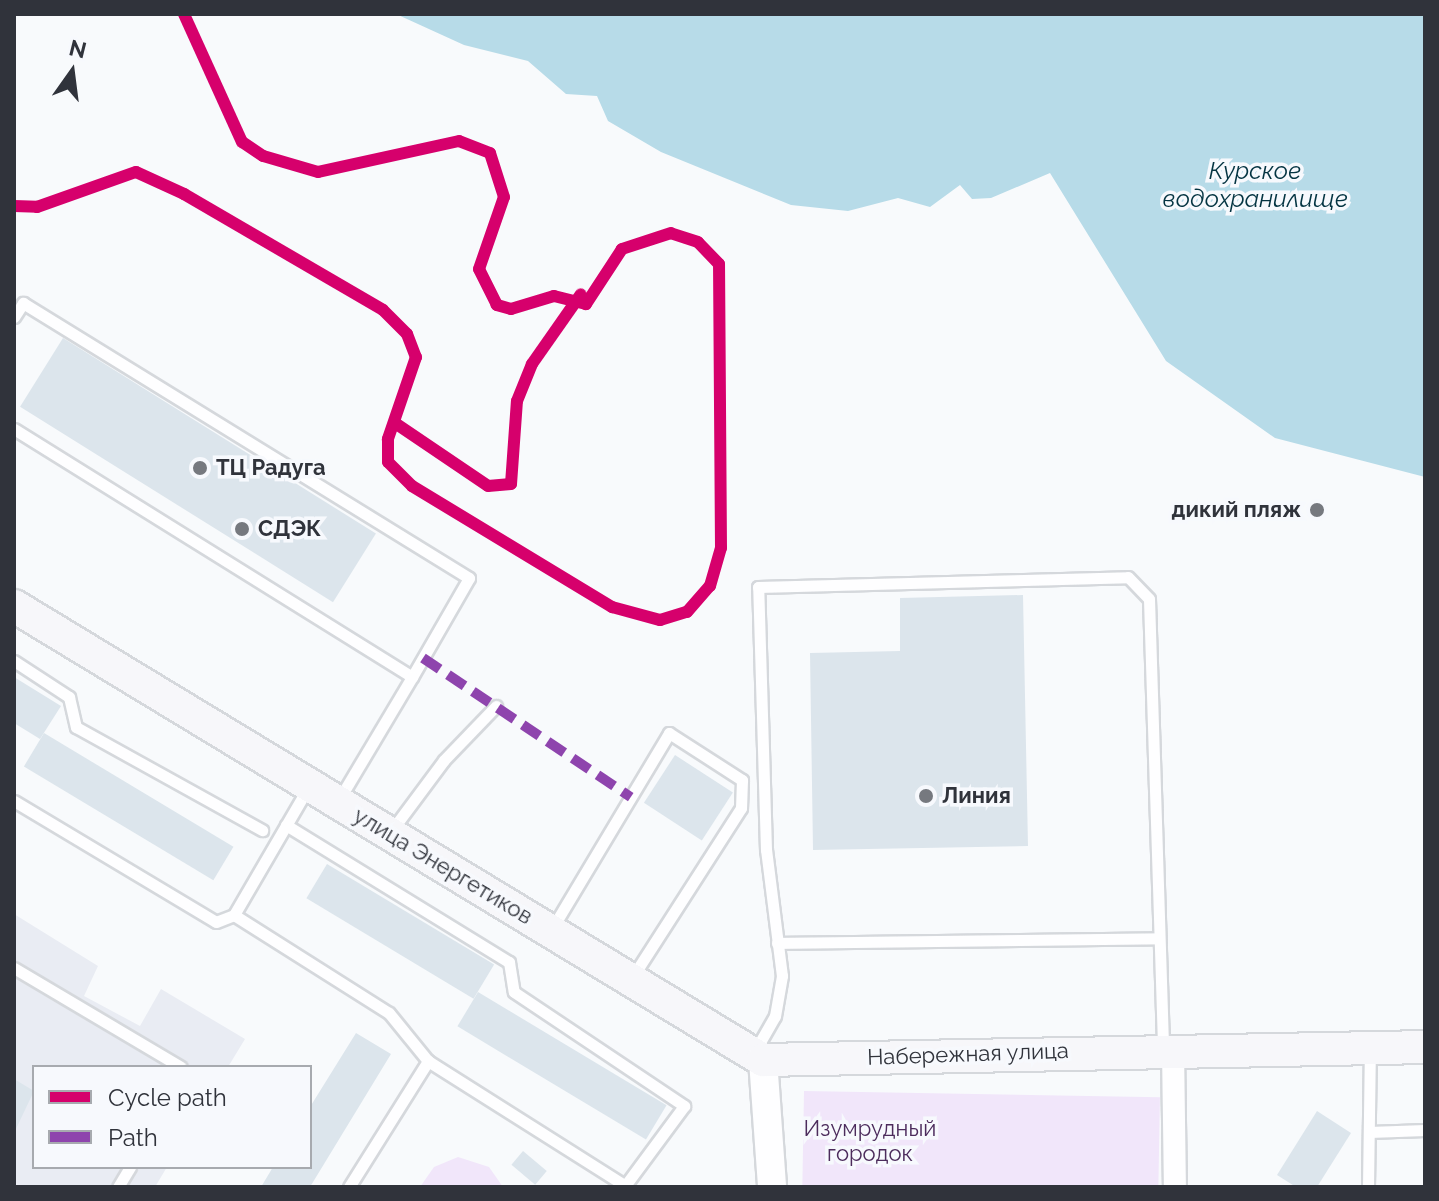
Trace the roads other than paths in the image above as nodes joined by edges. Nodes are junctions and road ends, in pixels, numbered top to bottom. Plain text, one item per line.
1 (14, 317) edge
2 (14, 429) edge
3 (14, 606) edge
4 (14, 661) edge
5 (412, 677) junction
6 (496, 706) dead end
7 (309, 785) junction
8 (14, 801) edge
9 (338, 802) junction
10 (286, 825) junction
11 (262, 830) dead end
12 (390, 834) junction
13 (234, 915) junction
14 (551, 931) junction
15 (1159, 938) junction
16 (777, 943) junction
17 (14, 968) edge
18 (631, 980) junction
19 (1425, 1047) edge
20 (1370, 1048) junction
21 (1168, 1049) junction
22 (758, 1057) junction
23 (428, 1061) junction
24 (178, 1065) edge
25 (1425, 1130) edge
26 (1369, 1132) junction
27 (129, 1169) edge
28 (627, 1185) edge
29 (118, 1187) edge
30 (349, 1187) edge
31 (772, 1187) edge
32 (1175, 1187) edge
33 (1368, 1187) edge

1 - 5 lane
2 - 5 lane
3 - 7 main road, улица Энергетиков
4 - 11 lane
5 - 9 lane
6 - 12 lane
7 - 9 main road, улица Энергетиков
7 - 10 lane
8 - 13 lane
9 - 12 main road, улица Энергетиков
10 - 13 lane
10 - 28 lane
12 - 14 main road, улица Энергетиков
13 - 23 lane
14 - 18 main road, улица Энергетиков
14 - 18 lane
15 - 16 lane
15 - 16 lane
15 - 21 lane
16 - 22 lane
17 - 24 lane
18 - 22 main road, улица Энергетиков
19 - 20 main road, Набережная улица
20 - 21 main road, Набережная улица
20 - 26 lane
21 - 22 main road, Набережная улица
21 - 32 street
22 - 31 street
23 - 28 lane
23 - 30 lane
25 - 26 lane
26 - 33 lane
27 - 29 lane

